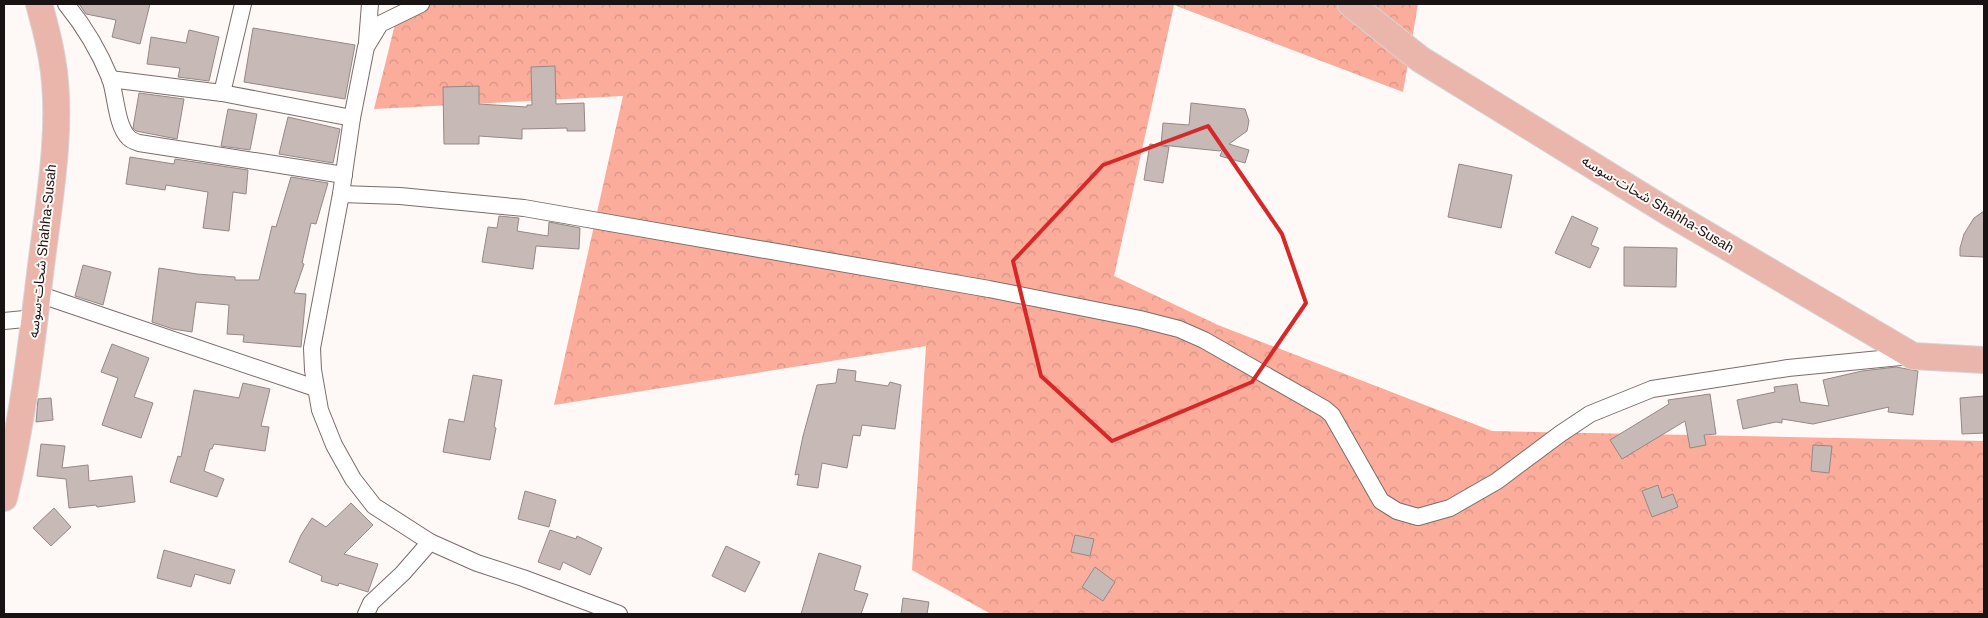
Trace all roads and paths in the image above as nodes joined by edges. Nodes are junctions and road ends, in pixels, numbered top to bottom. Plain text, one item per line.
1 (39, 4) edge
2 (66, 4) edge
3 (243, 4) edge
4 (370, 4) edge
5 (1351, 4) edge
6 (409, 6) edge
7 (366, 46) junction
8 (110, 79) junction
9 (222, 93) junction
10 (352, 118) junction
11 (344, 175) junction
12 (341, 194) junction
13 (36, 306) junction
14 (4, 321) edge
15 (1914, 356) junction
16 (1984, 360) edge
17 (315, 388) junction
18 (4, 498) edge
19 (430, 542) junction
20 (366, 614) edge
21 (619, 614) edge

1 - 13 main road, شحات-سوسه Shahha-Susah
2 - 8 street
3 - 9 street
4 - 7 street
5 - 15 main road, شحات-سوسه Shahha-Susah
6 - 7 street
7 - 10 street
8 - 9 street
8 - 11 street
9 - 10 street
10 - 11 street
11 - 12 street
12 - 15 street
12 - 17 street
13 - 14 street
13 - 17 street
13 - 18 main road, شحات-سوسه Shahha-Susah
15 - 16 main road, شحات-سوسه Shahha-Susah
17 - 19 street
19 - 20 street
19 - 21 street

